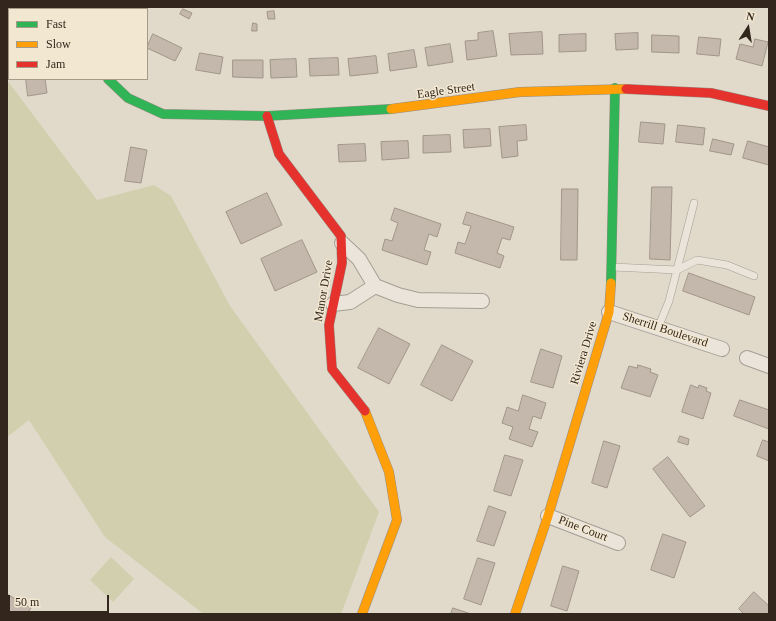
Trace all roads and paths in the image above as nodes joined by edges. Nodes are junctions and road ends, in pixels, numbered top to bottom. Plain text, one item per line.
1 (109, 80) edge
2 (615, 88) junction
3 (769, 106) edge
4 (267, 116) junction
5 (694, 203) dead end
6 (342, 243) junction
7 (613, 268) junction
8 (677, 270) junction
9 (754, 276) dead end
10 (375, 286) junction
11 (482, 301) dead end
12 (333, 304) junction
13 (609, 312) junction
14 (658, 328) junction
15 (722, 349) dead end
16 (747, 358) dead end
17 (769, 366) edge
18 (548, 516) junction
19 (618, 543) dead end
20 (362, 614) edge
21 (515, 614) edge

1 - 4 street, Eagle Street
2 - 3 street, Eagle Street
2 - 4 street, Eagle Street
2 - 7 street, Riviera Drive
4 - 6 street, Manor Drive
5 - 8 lane
6 - 10 street
6 - 12 street, Manor Drive
7 - 8 lane
7 - 13 street, Riviera Drive
8 - 9 lane
8 - 14 lane
10 - 11 street
10 - 12 street
12 - 20 street, Manor Drive
13 - 14 street, Sherrill Boulevard
13 - 18 street, Riviera Drive
14 - 15 street, Sherrill Boulevard
16 - 17 street
18 - 19 street, Pine Court
18 - 21 street, Riviera Drive

